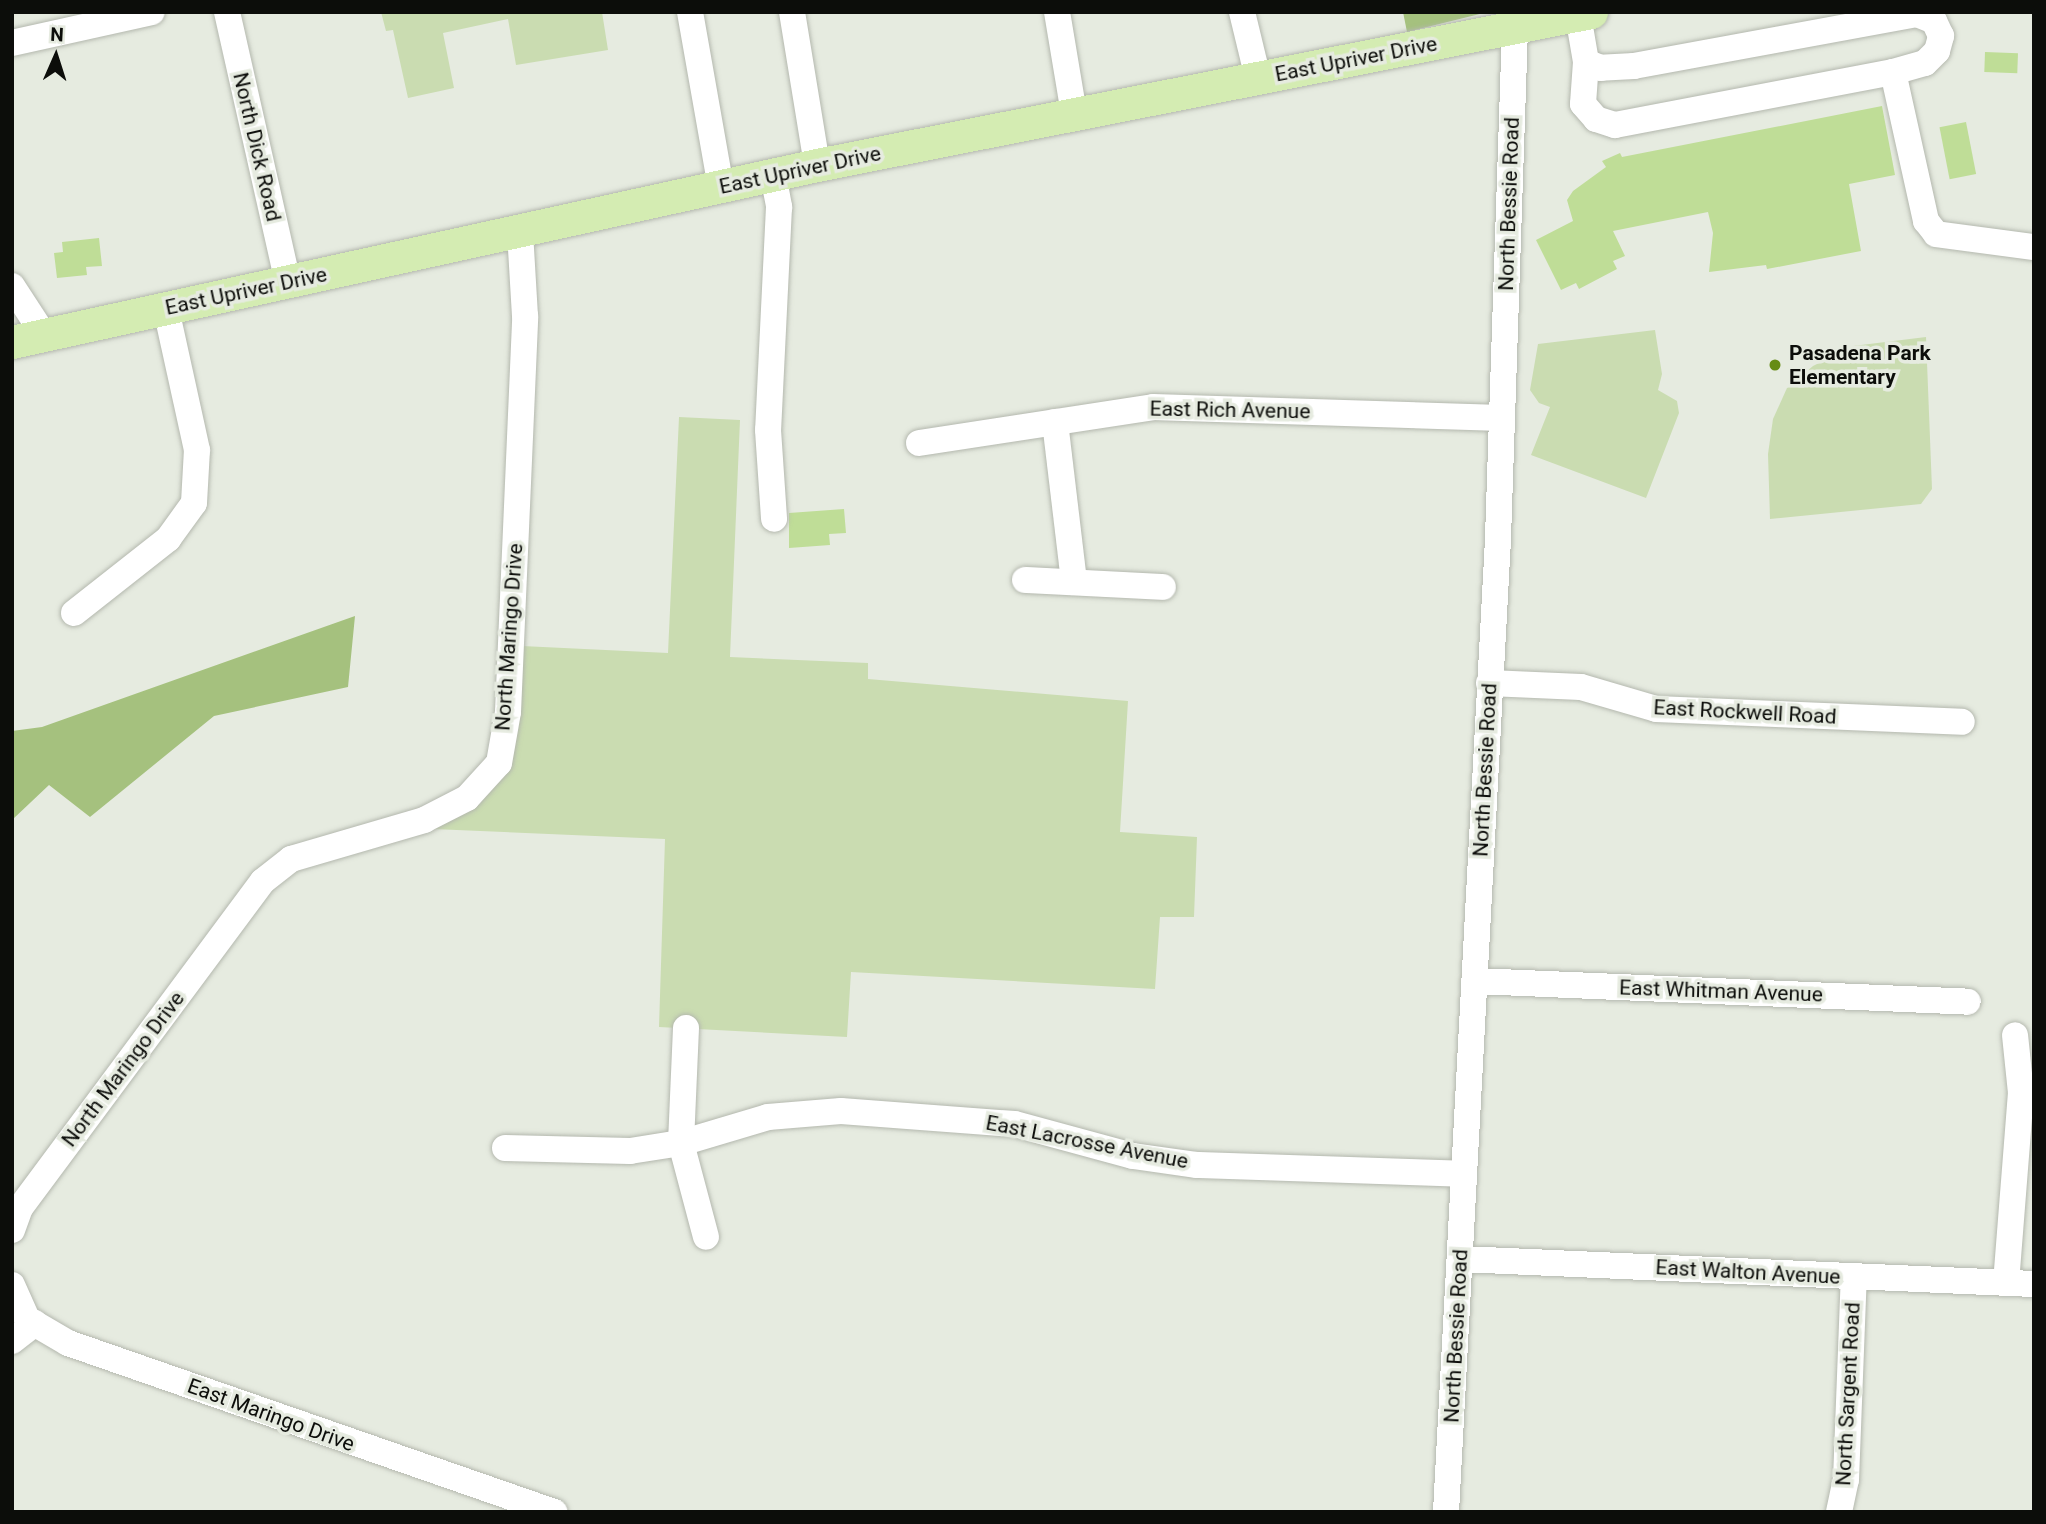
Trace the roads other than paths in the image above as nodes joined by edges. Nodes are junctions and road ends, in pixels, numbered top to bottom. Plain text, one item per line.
1 (152, 12) edge
2 (227, 12) edge
3 (690, 12) edge
4 (792, 12) edge
5 (1057, 12) edge
6 (1242, 12) edge
7 (1585, 13) edge
8 (1940, 17) edge
9 (1474, 24) edge
10 (1515, 28) junction
11 (12, 43) edge
12 (1586, 62) junction
13 (1893, 72) junction
14 (1258, 78) junction
15 (1074, 114) junction
16 (817, 165) junction
17 (773, 175) junction
18 (721, 187) junction
19 (520, 231) junction
20 (2034, 247) edge
21 (288, 282) junction
22 (12, 286) edge
23 (166, 309) junction
24 (44, 335) junction
25 (12, 342) edge
26 (1502, 418) junction
27 (1055, 422) junction
28 (919, 443) dead end
29 (774, 519) dead end
30 (1025, 580) dead end
31 (1074, 582) junction
32 (1163, 587) dead end
33 (74, 613) dead end
34 (1489, 683) junction
35 (1962, 722) dead end
36 (1475, 981) junction
37 (1968, 1002) dead end
38 (686, 1028) dead end
39 (2015, 1035) dead end
40 (2027, 1093) edge
41 (681, 1143) junction
42 (505, 1148) dead end
43 (1464, 1174) junction
44 (12, 1230) edge
45 (706, 1237) dead end
46 (1461, 1259) junction
47 (1854, 1276) junction
48 (2006, 1283) junction
49 (2034, 1284) edge
50 (13, 1288) edge
51 (34, 1323) junction
52 (12, 1341) edge
53 (554, 1512) edge
54 (1446, 1512) edge
55 (1839, 1512) edge

1 - 11 street
2 - 21 street, North Dick Road
3 - 18 street
4 - 16 street
5 - 15 street
6 - 14 street
7 - 10 main road, East Upriver Drive
7 - 12 street
8 - 12 street
8 - 13 street
9 - 10 main road, East Upriver Drive
9 - 14 main road, East Upriver Drive
10 - 26 street, North Bessie Road
12 - 13 street
13 - 20 street
14 - 15 main road, East Upriver Drive
15 - 16 main road, East Upriver Drive
16 - 17 main road, East Upriver Drive
17 - 18 main road, East Upriver Drive
17 - 29 street
18 - 19 main road, East Upriver Drive
19 - 21 main road, East Upriver Drive
19 - 44 street, North Maringo Drive
21 - 23 main road, East Upriver Drive
22 - 24 street
23 - 24 main road, East Upriver Drive
23 - 33 street
24 - 25 main road, East Upriver Drive
26 - 27 street, East Rich Avenue
26 - 34 street, North Bessie Road
27 - 28 street, East Rich Avenue
27 - 31 street
30 - 31 street
31 - 32 street
34 - 35 street, East Rockwell Road
34 - 36 street, North Bessie Road
36 - 37 street, East Whitman Avenue
36 - 43 street, North Bessie Road
38 - 41 street
39 - 40 street
40 - 48 street
41 - 42 street, East Lacrosse Avenue
41 - 43 street, East Lacrosse Avenue
41 - 45 street
43 - 46 street, North Bessie Road
46 - 47 street, East Walton Avenue
46 - 54 street, North Bessie Road
47 - 48 street, East Walton Avenue
47 - 55 street, North Sargent Road
48 - 49 street, East Walton Avenue
50 - 51 street, East Maringo Drive
51 - 52 street
51 - 53 street, East Maringo Drive

